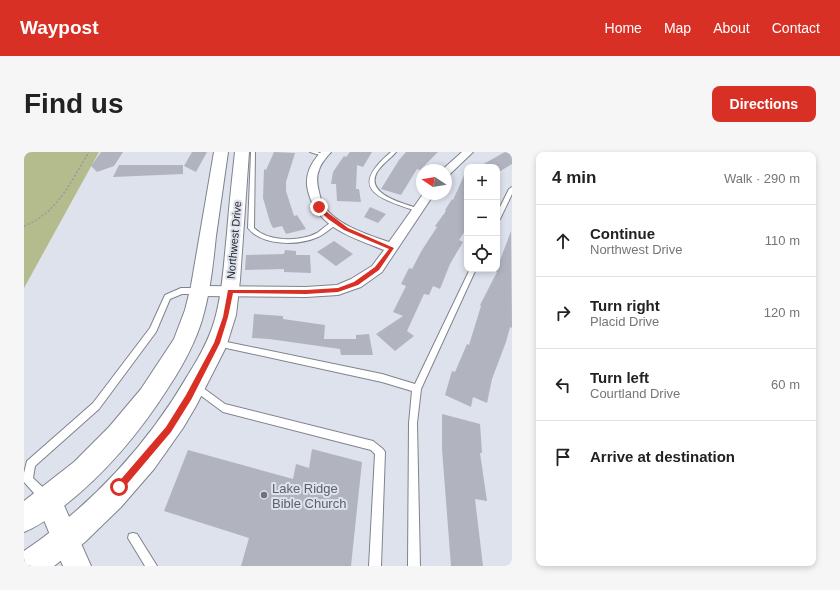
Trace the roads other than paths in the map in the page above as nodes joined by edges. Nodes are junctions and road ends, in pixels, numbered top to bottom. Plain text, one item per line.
1 (221, 152) edge
2 (242, 152) edge
3 (254, 152) edge
4 (394, 152) edge
5 (468, 152) edge
6 (320, 153) edge
7 (452, 167) edge
8 (512, 189) edge
9 (426, 200) edge
10 (418, 210) junction
11 (500, 213) edge
12 (336, 222) junction
13 (392, 248) junction
14 (473, 272) edge
15 (200, 291) junction
16 (230, 291) junction
17 (217, 343) junction
18 (195, 386) junction
19 (417, 389) junction
20 (49, 501) junction
21 (24, 518) edge
22 (133, 538) dead end
23 (66, 539) junction
24 (28, 566) edge
25 (77, 566) edge
26 (151, 566) edge
27 (376, 566) edge
28 (414, 566) edge

1 - 15 main road
2 - 16 main road, Northwest Drive
3 - 12 lane
4 - 10 lane
5 - 7 street
6 - 12 street
8 - 11 lane
9 - 10 street
10 - 13 street
12 - 13 street
13 - 16 street
14 - 19 lane
15 - 16 street
15 - 20 main road
15 - 20 lane
16 - 17 main road, Northwest Drive
17 - 18 main road, Northwest Drive
17 - 19 lane
18 - 23 main road, Northwest Drive
18 - 27 lane
19 - 28 lane
20 - 21 main road
20 - 23 street
22 - 26 lane
23 - 24 main road, Northwest Drive
23 - 25 street

